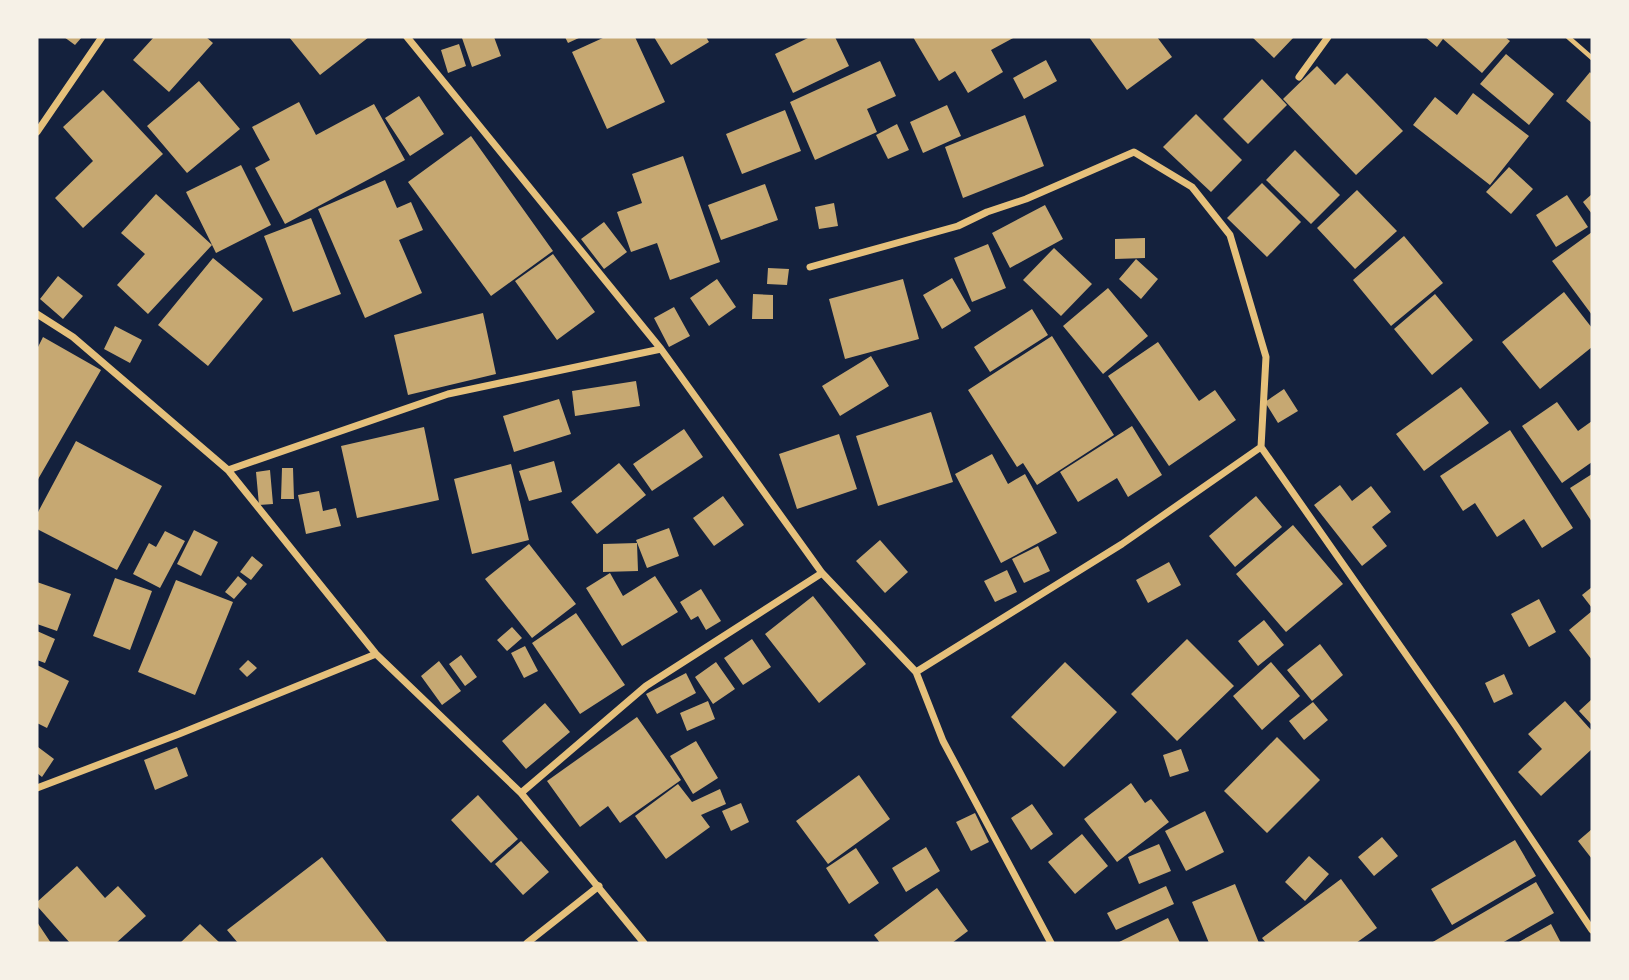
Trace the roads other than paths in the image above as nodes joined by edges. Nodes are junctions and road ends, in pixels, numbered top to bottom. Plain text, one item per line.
1 (102, 37) edge
2 (407, 37) edge
3 (1328, 37) edge
4 (1299, 77) dead end
5 (37, 132) edge
6 (810, 267) dead end
7 (37, 314) edge
8 (661, 349) junction
9 (1261, 447) junction
10 (228, 470) junction
11 (822, 573) junction
12 (376, 654) junction
13 (916, 672) junction
14 (37, 788) edge
15 (521, 793) junction
16 (598, 886) junction
17 (1592, 930) edge
18 (527, 943) edge
19 (644, 943) edge
20 (1051, 943) edge

1 - 5 street
2 - 8 street
3 - 4 street
6 - 9 street
7 - 10 street
8 - 10 street
8 - 11 street
9 - 13 street
9 - 17 street
10 - 12 street
11 - 13 street
11 - 15 street
12 - 14 street
12 - 15 street
13 - 20 street
15 - 16 street
16 - 18 street
16 - 19 street

